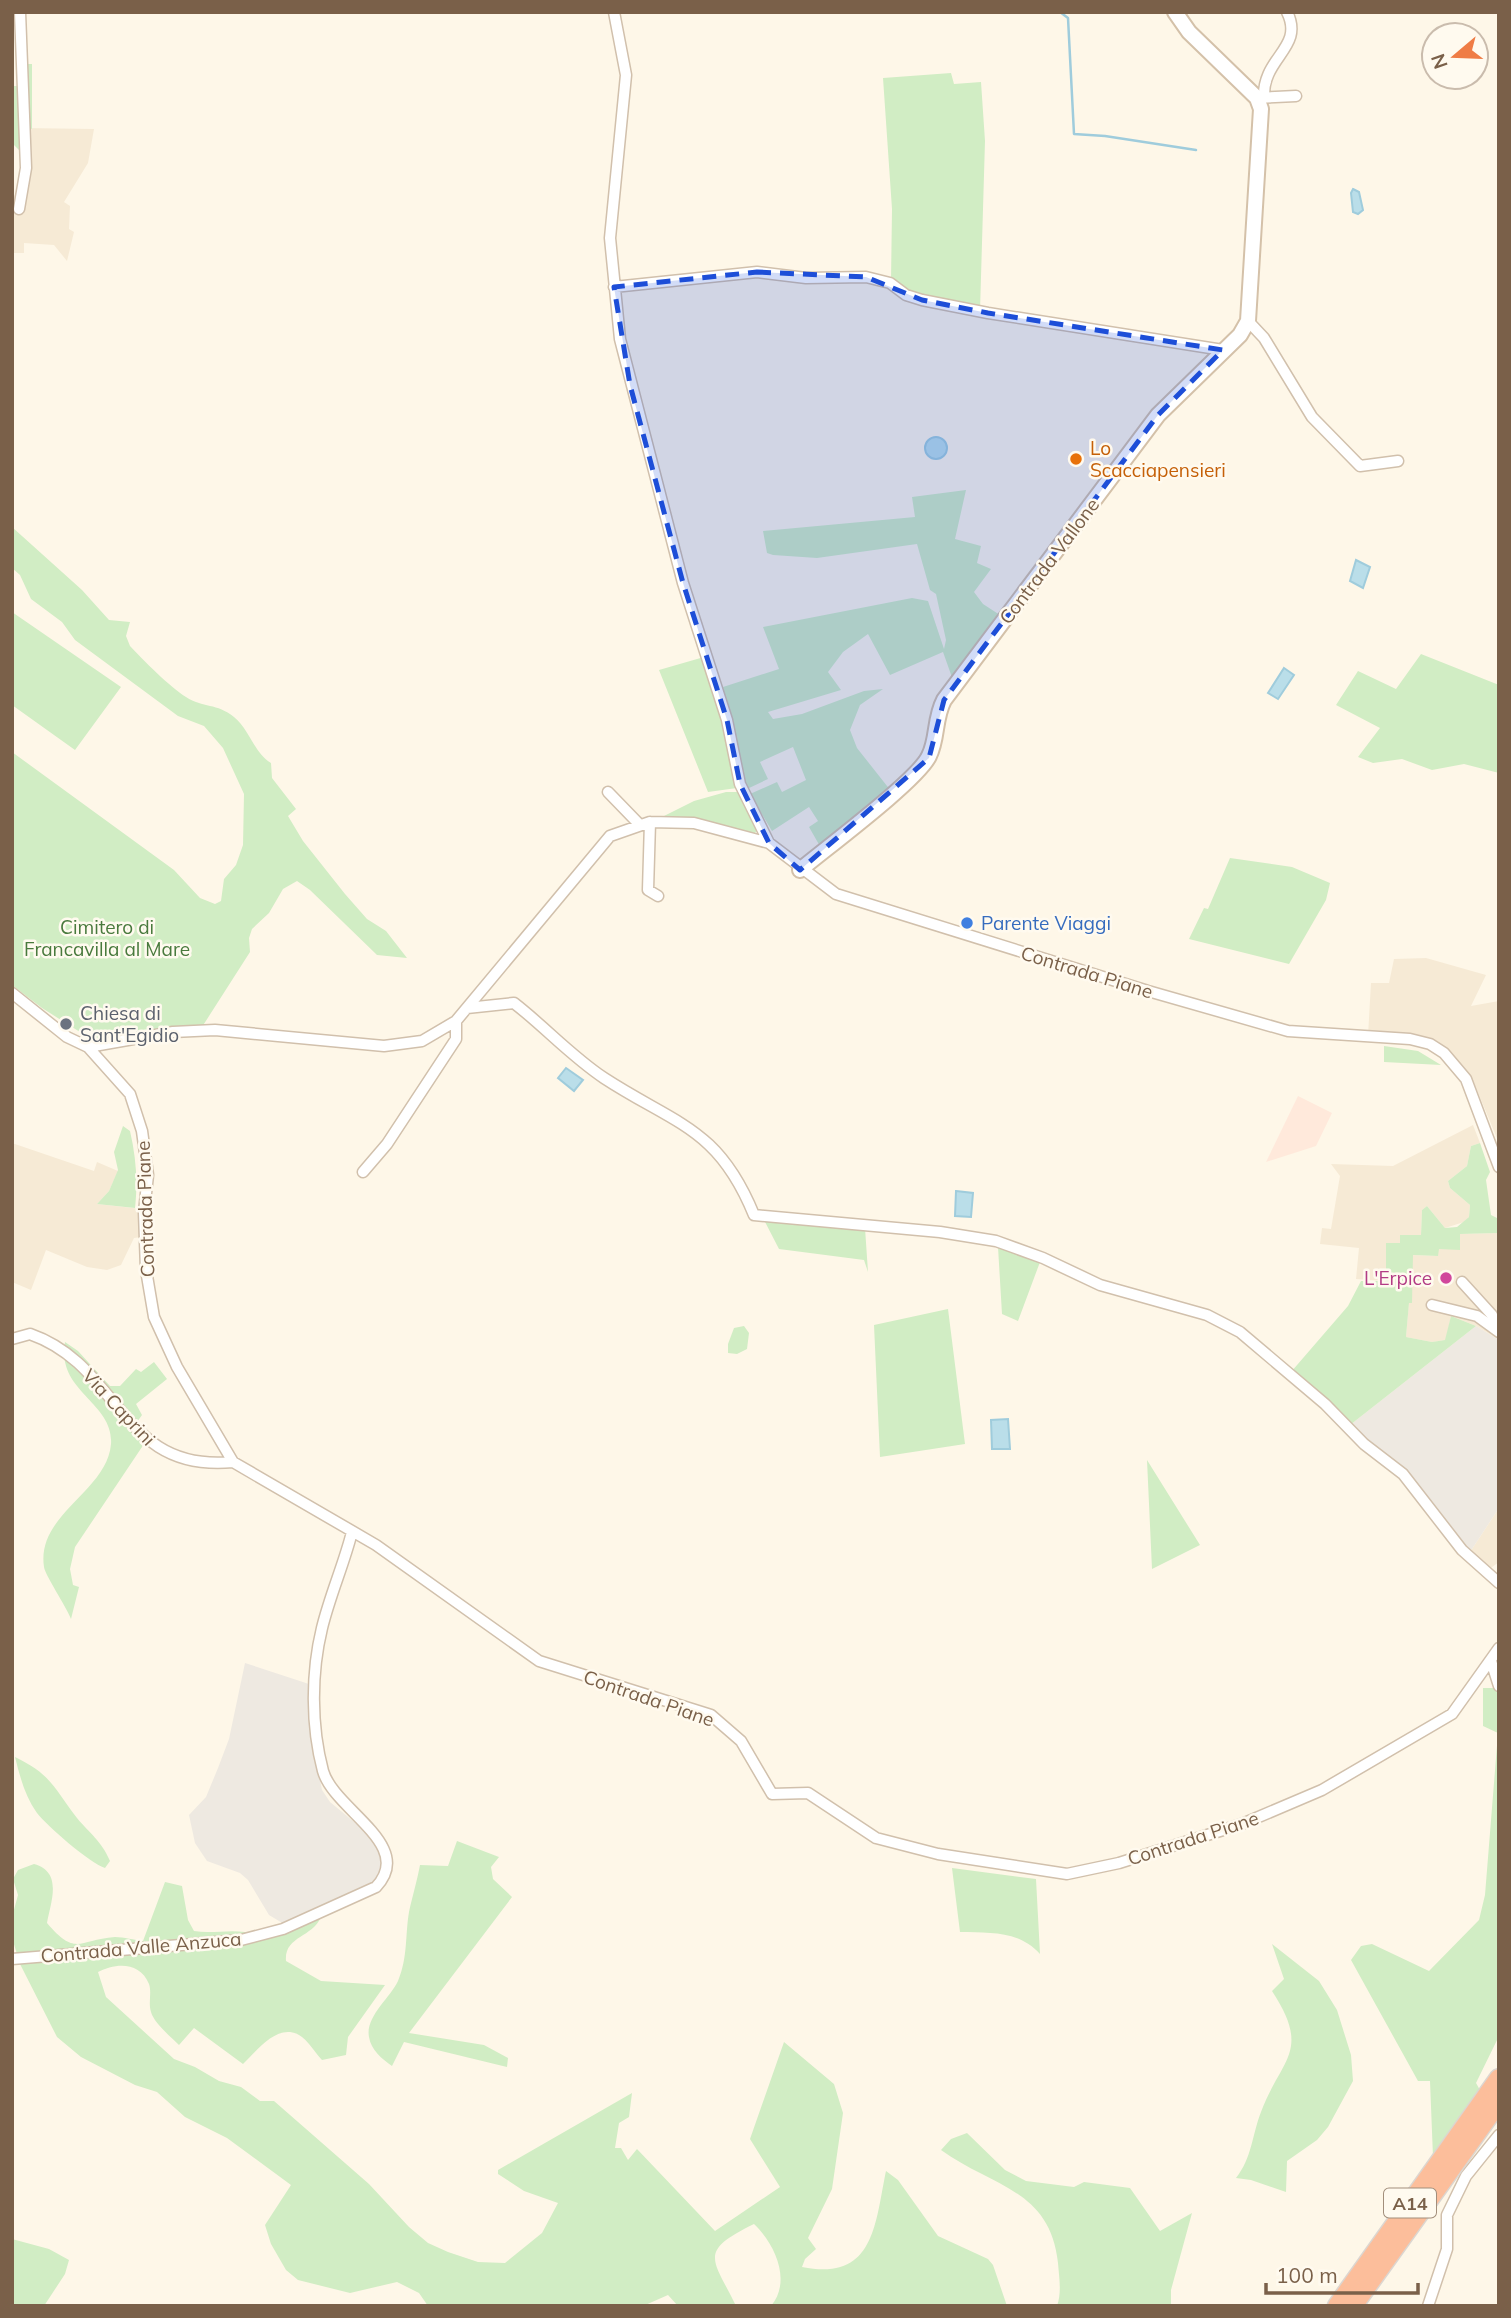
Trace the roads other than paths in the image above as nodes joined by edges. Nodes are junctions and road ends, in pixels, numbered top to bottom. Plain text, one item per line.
1 (20, 12) edge
2 (614, 12) edge
3 (1175, 12) edge
4 (1287, 12) edge
5 (1296, 96) dead end
6 (1260, 98) junction
7 (19, 209) dead end
8 (614, 287) junction
9 (1248, 321) junction
10 (1223, 350) junction
11 (1398, 461) dead end
12 (608, 792) dead end
13 (650, 822) junction
14 (639, 824) junction
15 (769, 843) junction
16 (800, 870) junction
17 (658, 896) dead end
18 (12, 993) edge
19 (467, 1008) junction
20 (456, 1021) junction
21 (88, 1047) junction
22 (1499, 1167) edge
23 (363, 1172) dead end
24 (1462, 1282) dead end
25 (1432, 1305) dead end
26 (1498, 1331) edge
27 (12, 1339) edge
28 (233, 1462) junction
29 (352, 1532) junction
30 (1499, 1583) edge
31 (1499, 1648) edge
32 (1491, 1661) junction
33 (1499, 1686) edge
34 (12, 1959) edge
35 (1499, 2078) edge
36 (1491, 2105) edge
37 (1499, 2135) edge
38 (1337, 2306) edge
39 (1353, 2306) edge
40 (1428, 2306) edge

1 - 7 street
2 - 8 street
3 - 6 street
4 - 6 street
5 - 6 street
6 - 9 street
8 - 10 street
8 - 15 street
9 - 10 street, Contrada Vallone
9 - 11 street
10 - 16 street, Contrada Vallone
12 - 14 street
13 - 14 street, Contrada Piane
13 - 15 street, Contrada Piane
13 - 17 street
14 - 19 street, Contrada Piane
15 - 16 street, Contrada Piane
16 - 22 street, Contrada Piane
18 - 21 street, Contrada Piane
19 - 20 street, Contrada Piane
19 - 30 street
20 - 21 street, Contrada Piane
20 - 23 street
21 - 28 street, Contrada Piane
24 - 26 street
25 - 26 street
27 - 28 street, Via Caprini
28 - 29 street, Contrada Piane
29 - 32 street, Contrada Piane
29 - 34 street, Contrada Valle Anzuca
31 - 32 street, Contrada Piane
32 - 33 street
35 - 36 highway, A14
36 - 38 highway, A14
36 - 39 highway, A14
37 - 40 street

